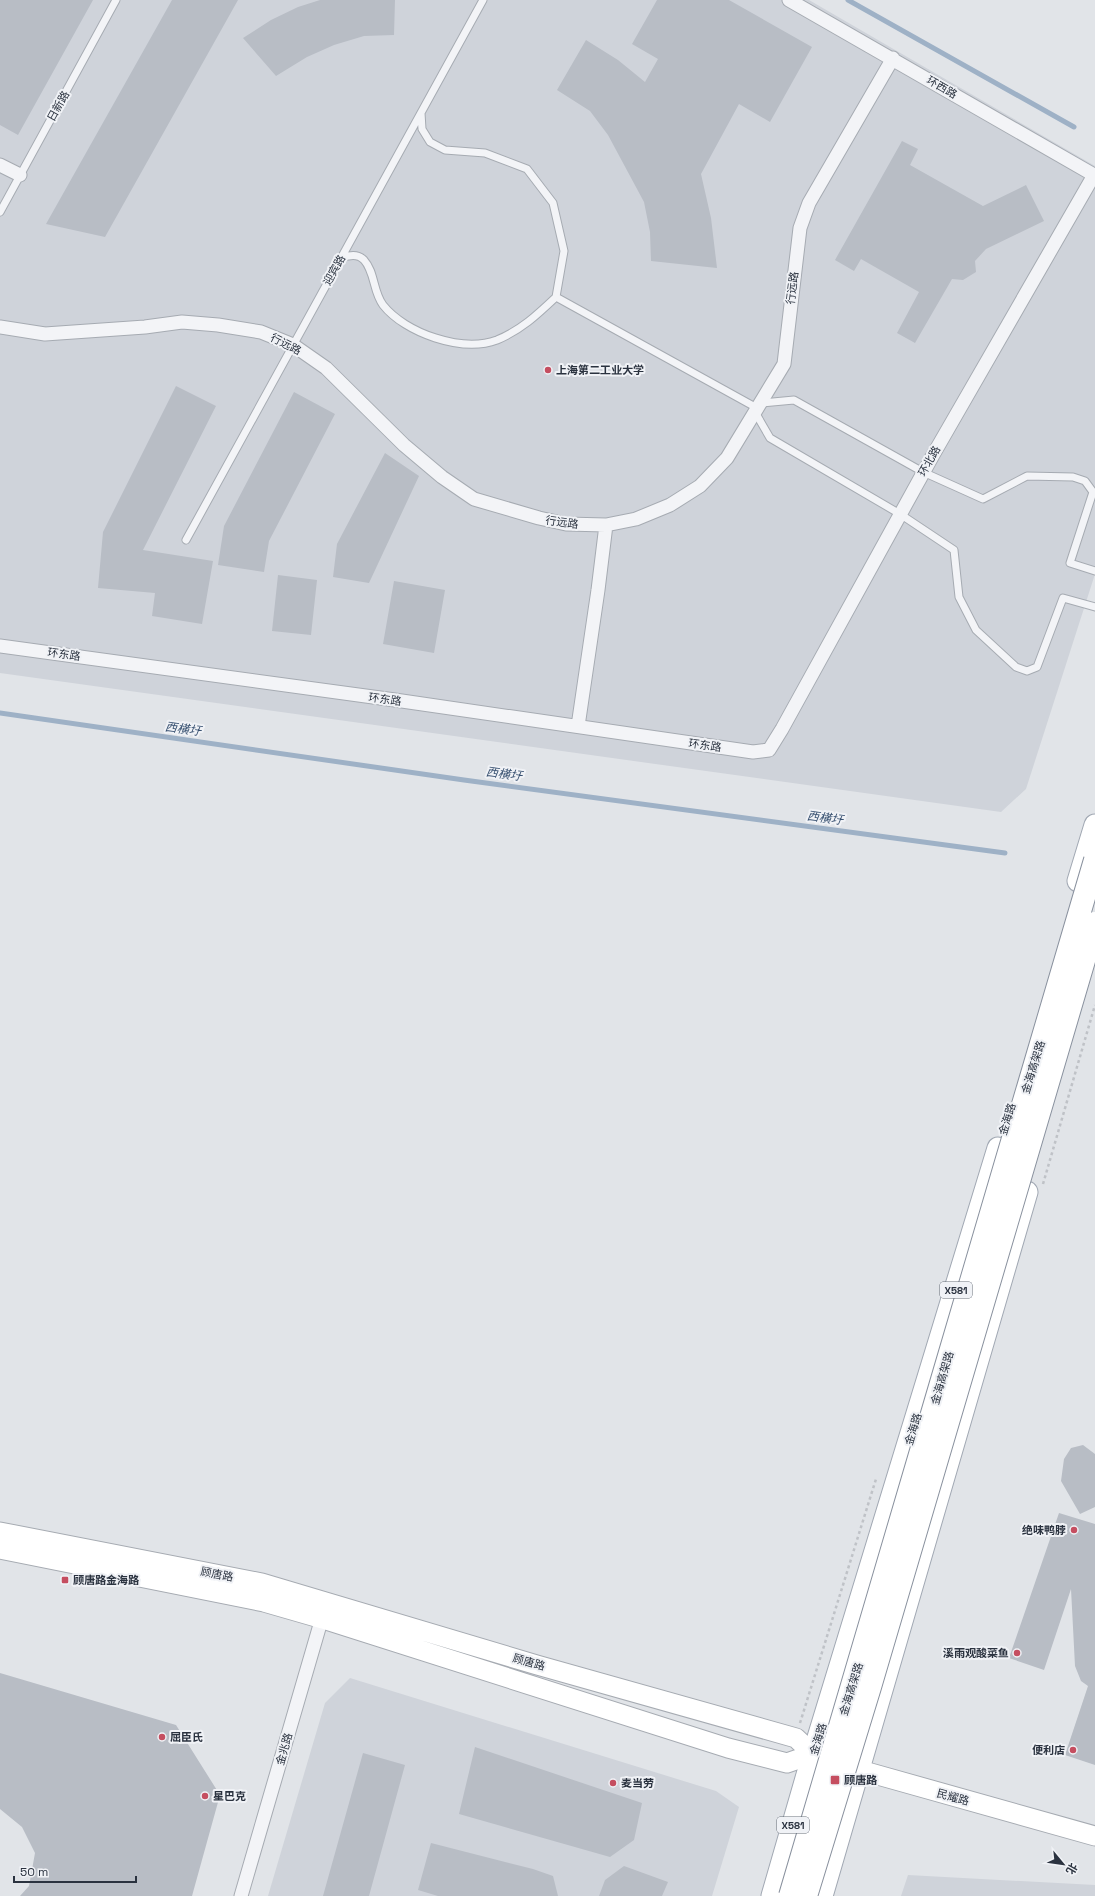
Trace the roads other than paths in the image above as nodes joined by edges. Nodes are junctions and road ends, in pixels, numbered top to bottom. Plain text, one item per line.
1 (116, 0) edge
2 (483, 0) edge
3 (789, 0) edge
4 (893, 58) junction
5 (421, 112) junction
6 (0, 165) edge
7 (20, 175) junction
8 (1094, 175) edge
9 (0, 212) edge
10 (341, 258) junction
11 (556, 297) junction
12 (0, 327) edge
13 (293, 345) junction
14 (758, 408) junction
15 (923, 472) junction
16 (900, 514) junction
17 (606, 525) junction
18 (186, 540) dead end
19 (1095, 571) edge
20 (1095, 607) edge
21 (0, 646) edge
22 (578, 726) junction
23 (769, 750) joint
24 (1095, 825) edge
25 (1095, 860) edge
26 (1095, 923) edge
27 (1095, 958) edge
28 (0, 1532) edge
29 (0, 1549) edge
30 (324, 1610) junction
31 (813, 1754) junction
32 (860, 1770) junction
33 (1095, 1836) edge
34 (241, 1896) edge
35 (772, 1896) edge
36 (790, 1896) edge
37 (806, 1896) edge
38 (822, 1896) edge

1 - 7 lane, 日新路
2 - 5 lane, 迎宾路
3 - 4 street, 环西路
4 - 8 street, 环西路
4 - 14 street, 行远路
5 - 10 lane, 迎宾路
5 - 11 lane
6 - 7 street
7 - 9 lane, 日新路
8 - 15 street, 环北路
10 - 11 lane
10 - 13 lane, 迎宾路
11 - 14 lane
12 - 13 street, 行远路
13 - 17 street, 行远路
13 - 18 lane, 迎宾路
14 - 15 lane
14 - 16 lane
14 - 17 street, 行远路
15 - 16 street, 环北路
15 - 19 lane
16 - 20 lane
16 - 23 street, 环北路
17 - 22 street
21 - 22 street, 环东路
22 - 23 street, 环东路
24 - 31 main road, 金海路 / X581
25 - 36 highway, 金海高架路, bridge
26 - 37 highway, 金海高架路, bridge
27 - 32 main road
28 - 30 main road, 顾唐路
29 - 30 main road, 顾唐路
30 - 31 main road, 顾唐路
30 - 31 main road, 顾唐路
30 - 34 street, 金兆路
31 - 32 main road, 民耀路
31 - 35 main road, 金海路 / X581
32 - 33 main road, 民耀路
32 - 38 main road

